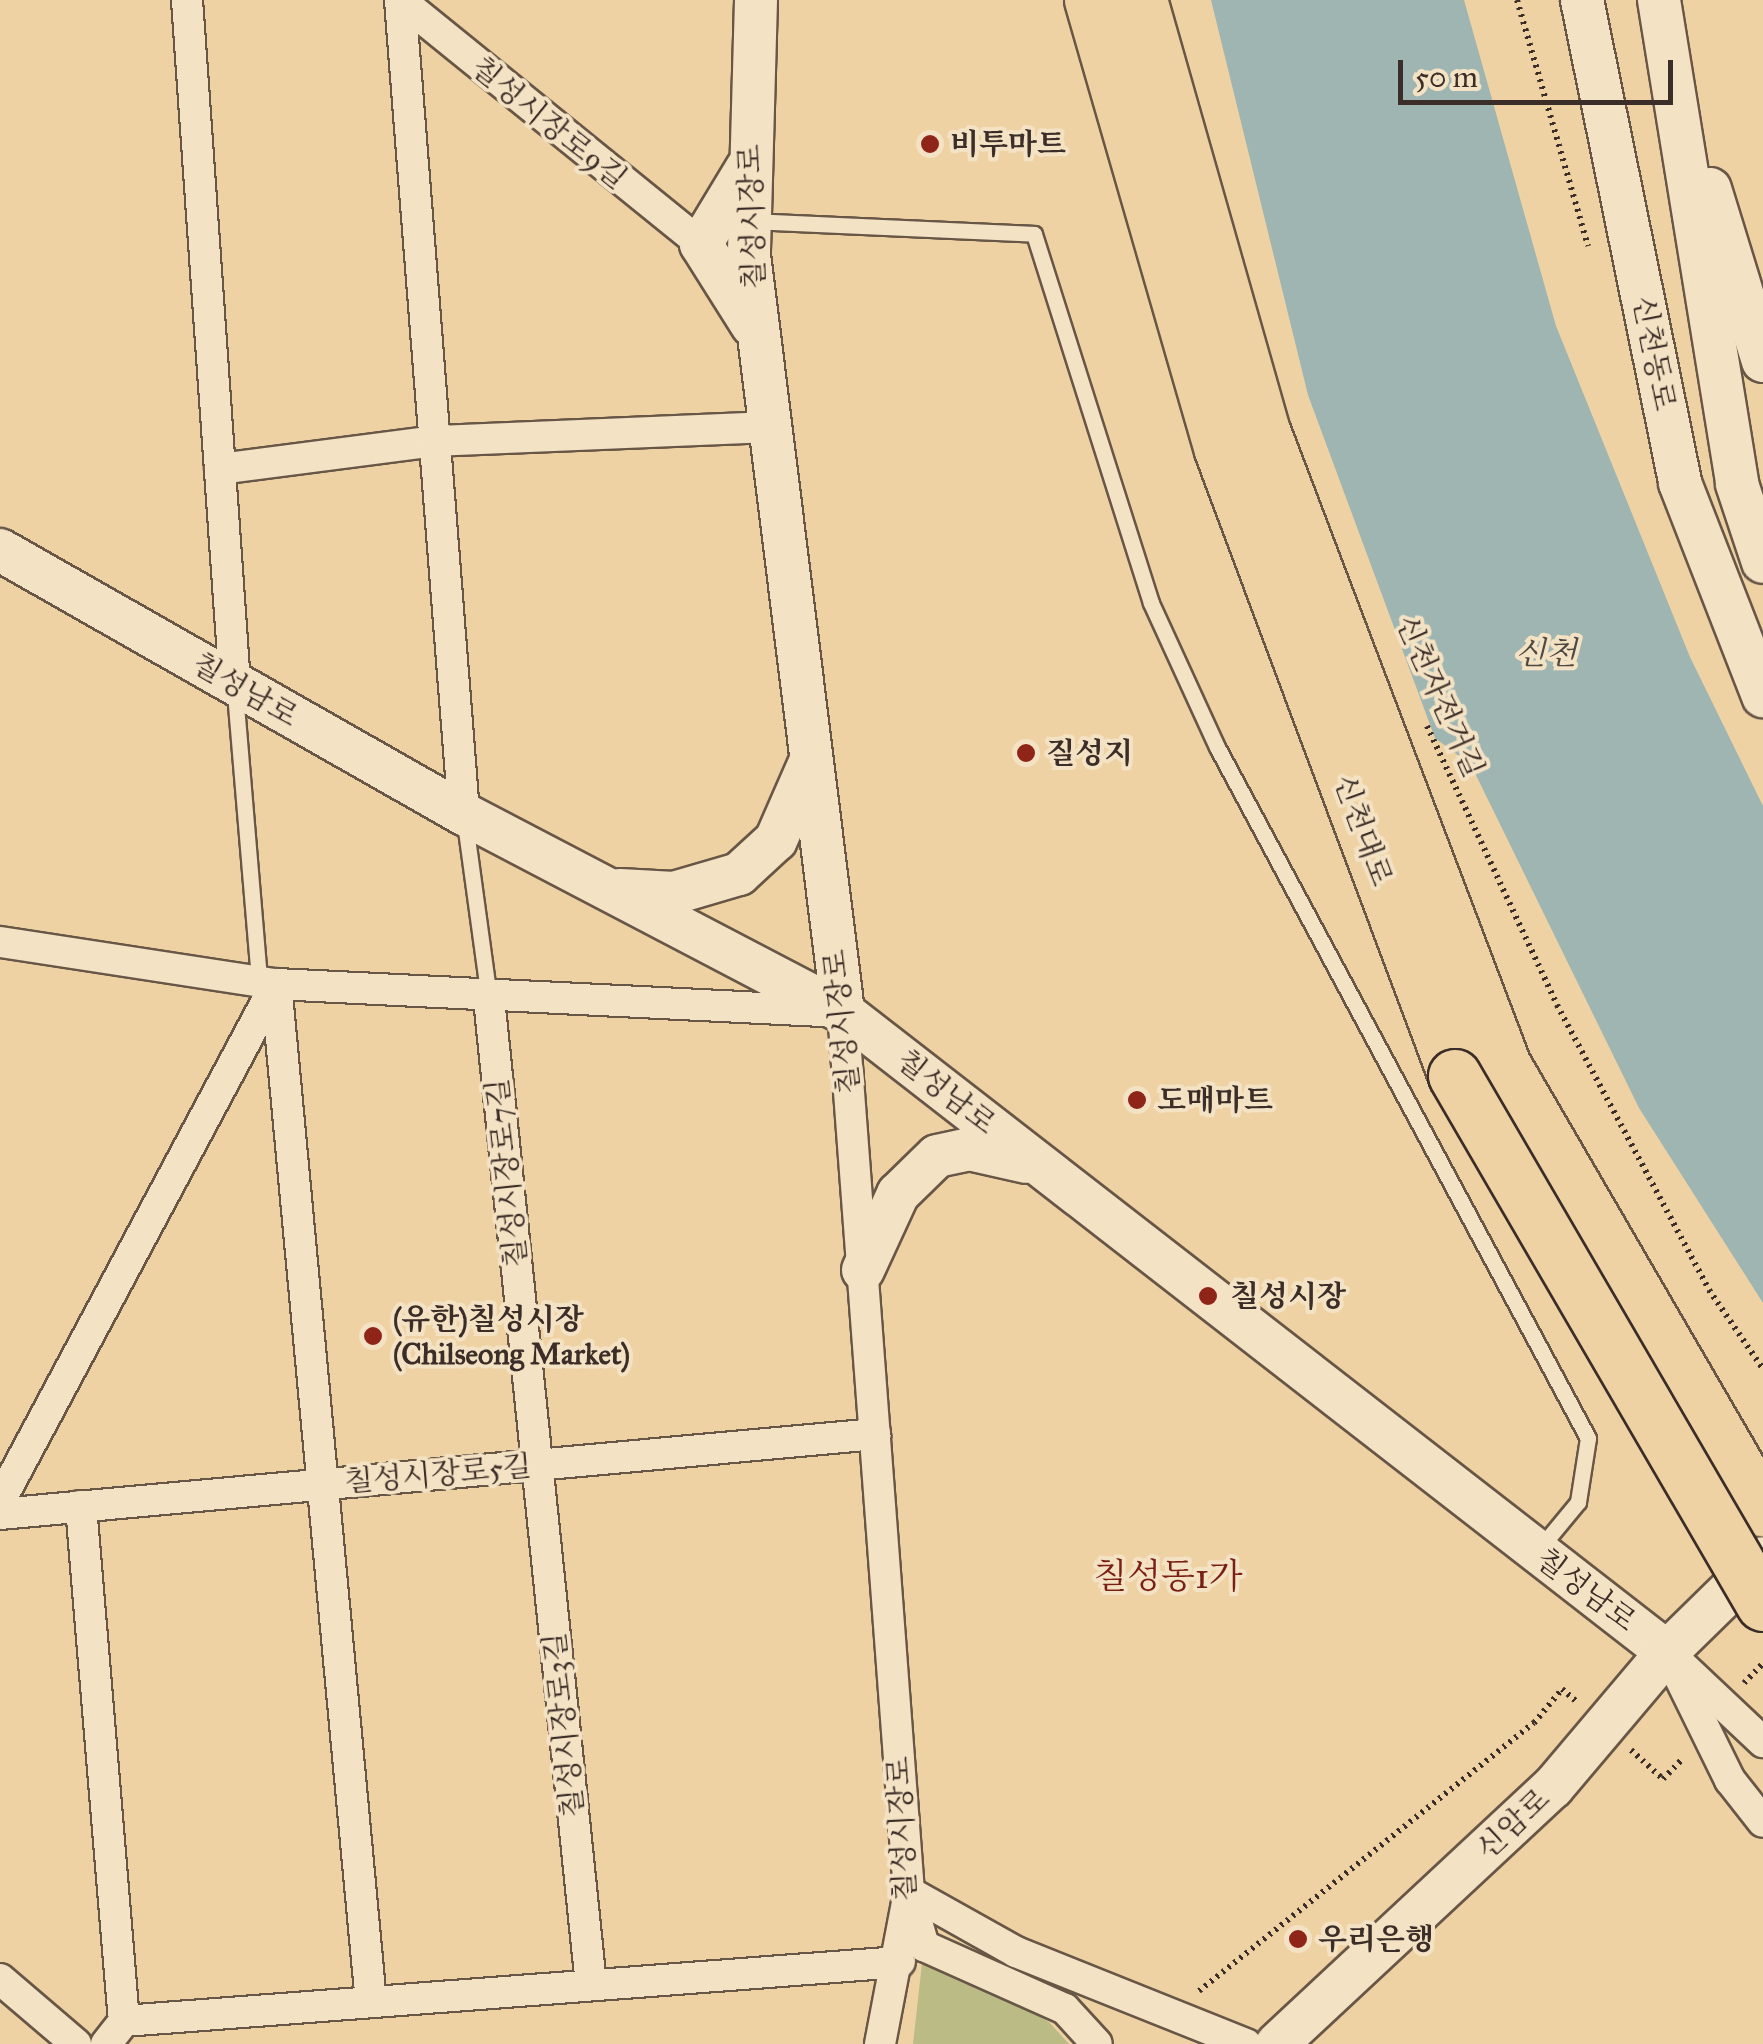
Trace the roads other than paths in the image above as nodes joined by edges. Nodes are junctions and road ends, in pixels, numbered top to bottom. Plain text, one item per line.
1 (187, 0) edge
2 (400, 0) edge
3 (756, 0) edge
4 (1090, 0) edge
5 (1140, 0) edge
6 (1582, 0) edge
7 (1658, 0) edge
8 (1667, 52) junction
9 (746, 168) junction
10 (748, 220) junction
11 (701, 244) junction
12 (757, 333) junction
13 (1762, 358) edge
14 (768, 427) junction
15 (435, 442) junction
16 (220, 469) junction
17 (0, 550) edge
18 (1763, 562) edge
19 (234, 684) junction
20 (1763, 696) edge
21 (810, 761) junction
22 (464, 814) junction
23 (608, 888) junction
24 (0, 942) edge
25 (267, 983) junction
26 (489, 999) junction
27 (843, 1012) junction
28 (1041, 1166) junction
29 (863, 1270) junction
30 (875, 1434) junction
31 (538, 1465) junction
32 (317, 1486) junction
33 (0, 1501) edge
34 (82, 1506) junction
35 (1763, 1510) edge
36 (0, 1514) edge
37 (1536, 1552) junction
38 (1763, 1558) edge
39 (1749, 1598) edge
40 (1667, 1652) junction
41 (1763, 1742) edge
42 (1763, 1822) edge
43 (909, 1892) junction
44 (900, 1962) junction
45 (0, 1979) edge
46 (591, 1984) junction
47 (371, 2002) junction
48 (115, 2033) edge
49 (76, 2044) edge
50 (880, 2044) edge
51 (1097, 2044) edge
52 (1246, 2044) edge
53 (1276, 2044) edge

1 - 16 street
2 - 11 street, 칠성시장로9길
2 - 15 street
3 - 9 street, 칠성시장로
4 - 39 highway, 신천대로, bridge
5 - 35 highway, 신천대로
6 - 20 street, 신천동로
7 - 8 street, 신천동로
8 - 13 street
8 - 18 street, 신천동로
9 - 10 street, 칠성시장로
9 - 11 street
10 - 12 street, 칠성시장로
10 - 37 lane
11 - 12 street
12 - 14 street, 칠성시장로
14 - 15 street
14 - 21 street, 칠성시장로
15 - 16 street
15 - 22 street
16 - 19 street
17 - 19 street, 칠성남로
19 - 22 street, 칠성남로
19 - 25 lane
21 - 23 street
21 - 27 street, 칠성시장로
22 - 23 street, 칠성남로
22 - 26 lane
23 - 27 street, 칠성남로
24 - 25 street
25 - 26 street
25 - 32 street
25 - 33 street
26 - 27 street
26 - 31 street, 칠성시장로7길
27 - 28 street, 칠성남로
27 - 29 street, 칠성시장로
28 - 29 street
28 - 37 street, 칠성남로
29 - 30 street, 칠성시장로
30 - 31 street, 칠성시장로5길
30 - 43 street, 칠성시장로
31 - 32 street, 칠성시장로5길
31 - 46 street, 칠성시장로3길
32 - 34 street, 칠성시장로5길
32 - 47 street
34 - 36 street, 칠성시장로5길
34 - 48 street
37 - 40 street, 칠성남로
38 - 39 street, 신암로
39 - 40 street, 신암로
40 - 41 street
40 - 42 street
40 - 53 street, 신암로
43 - 44 street, 칠성시장로
43 - 51 street
43 - 52 street
44 - 46 street
44 - 50 street, 칠성시장로
45 - 49 street
46 - 47 street
47 - 48 street

